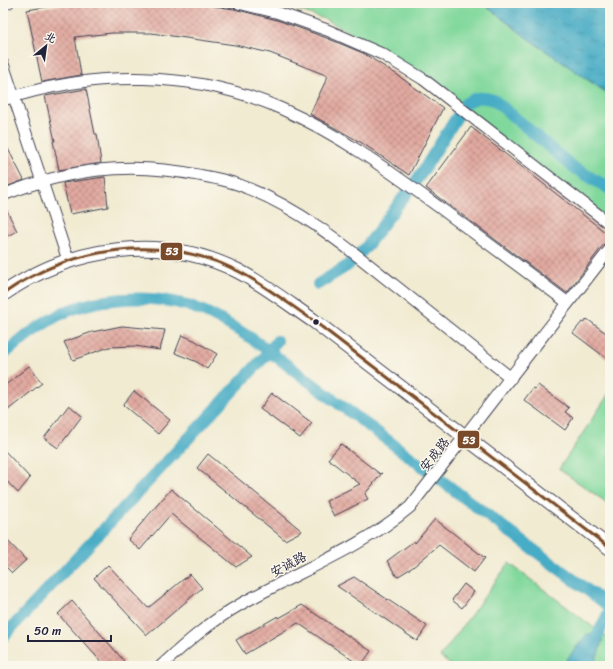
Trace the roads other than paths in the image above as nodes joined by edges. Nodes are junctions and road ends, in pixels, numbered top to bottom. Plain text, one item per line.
1 (8, 3) edge
2 (238, 3) edge
3 (3, 4) edge
4 (3, 64) edge
5 (8, 98) edge
6 (42, 181) junction
7 (3, 196) edge
8 (610, 224) edge
9 (610, 249) edge
10 (68, 260) junction
11 (3, 294) edge
12 (568, 303) junction
13 (511, 378) junction
14 (464, 438) junction
15 (426, 487) joint
16 (610, 548) edge
17 (161, 666) edge

1 - 3 street
2 - 8 street
4 - 5 street
5 - 6 street
5 - 12 street
6 - 7 street
6 - 10 street
6 - 13 street
9 - 12 street, 安成路
10 - 11 street
10 - 14 street
12 - 13 street, 安成路
13 - 14 street, 安成路
14 - 15 street, 安成路
14 - 16 street
15 - 17 street, 安诚路

